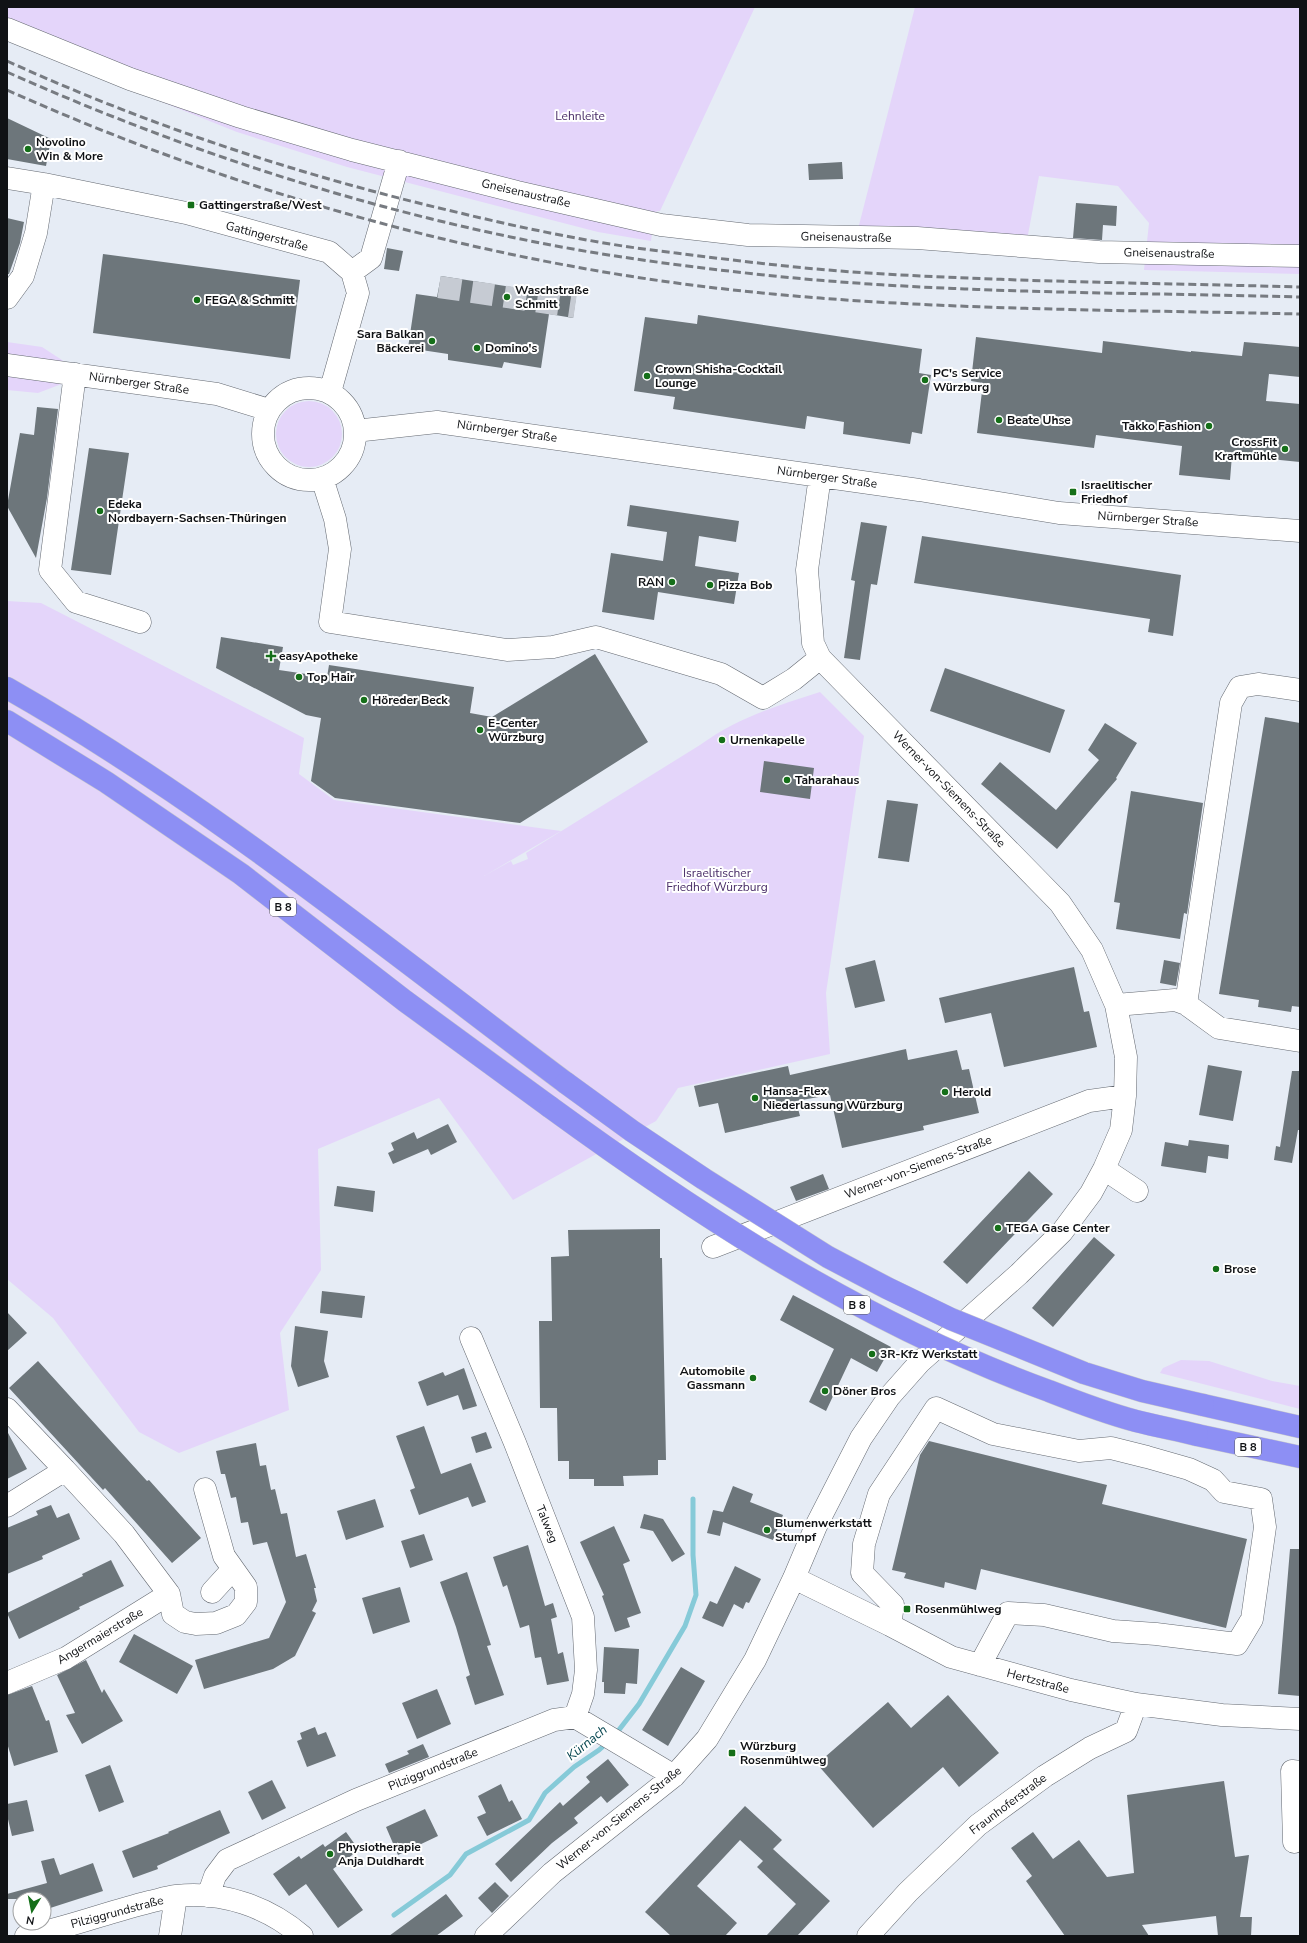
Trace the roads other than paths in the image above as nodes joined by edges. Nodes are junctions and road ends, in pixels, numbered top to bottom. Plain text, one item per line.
1 (7, 29) edge
2 (399, 161) junction
3 (7, 178) edge
4 (44, 184) junction
5 (1300, 256) edge
6 (352, 272) junction
7 (7, 298) edge
8 (7, 365) edge
9 (75, 374) junction
10 (330, 392) junction
11 (270, 410) junction
12 (355, 431) junction
13 (820, 476) junction
14 (322, 478) junction
15 (1300, 531) edge
16 (140, 622) dead end
17 (820, 658) junction
18 (794, 679) junction
19 (7, 688) edge
20 (1300, 690) edge
21 (794, 701) dead end
22 (7, 721) edge
23 (1186, 1004) junction
24 (1116, 1005) junction
25 (1300, 1041) edge
26 (1125, 1096) junction
27 (1104, 1169) junction
28 (1137, 1191) dead end
29 (713, 1247) dead end
30 (471, 1338) dead end
31 (7, 1409) edge
32 (1300, 1427) edge
33 (1300, 1458) edge
34 (65, 1470) junction
35 (205, 1488) dead end
36 (7, 1506) edge
37 (233, 1569) junction
38 (794, 1578) junction
39 (212, 1592) dead end
40 (169, 1594) junction
41 (890, 1625) junction
42 (980, 1665) junction
43 (7, 1683) edge
44 (1136, 1704) junction
45 (575, 1716) junction
46 (1300, 1719) edge
47 (1300, 1772) edge
48 (674, 1776) junction
49 (1294, 1842) dead end
50 (552, 1872) junction
51 (176, 1896) junction
52 (208, 1896) junction
53 (26, 1936) edge
54 (170, 1936) edge
55 (302, 1936) edge
56 (486, 1936) edge
57 (504, 1936) edge
58 (868, 1936) edge

1 - 2 street, Gneisenaustraße
2 - 5 street, Gneisenaustraße
2 - 6 street
3 - 4 street, Gattingerstraße
4 - 6 street, Gattingerstraße
4 - 7 street
6 - 10 street
8 - 9 street, Nürnberger Straße
9 - 11 street, Nürnberger Straße
9 - 16 street
10 - 11 street
10 - 12 street
11 - 14 street
12 - 13 street, Nürnberger Straße
12 - 14 street
13 - 15 street, Nürnberger Straße
13 - 17 street, Werner-von-Siemens-Straße
14 - 18 street
17 - 18 street
17 - 24 street, Werner-von-Siemens-Straße
18 - 21 street
19 - 32 highway, B 8, bridge
20 - 23 street
22 - 33 highway, B 8, bridge
23 - 24 street
23 - 25 street
24 - 26 street, Werner-von-Siemens-Straße
26 - 27 street, Werner-von-Siemens-Straße
26 - 29 street, Werner-von-Siemens-Straße
27 - 28 street
27 - 38 street, Werner-von-Siemens-Straße
30 - 45 street, Talweg
31 - 34 street
34 - 36 street
34 - 40 street
35 - 37 street
37 - 39 street
37 - 40 street
38 - 41 street, Hertzstraße
38 - 48 street, Werner-von-Siemens-Straße
40 - 43 street, Angermaierstraße
41 - 42 street, Hertzstraße
41 - 42 street
42 - 44 street, Hertzstraße
44 - 46 street, Hertzstraße
44 - 58 street, Fraunhoferstraße
45 - 48 street
45 - 52 street, Pilziggrundstraße
47 - 49 street
48 - 50 street, Werner-von-Siemens-Straße
50 - 56 street, Werner-von-Siemens-Straße
50 - 57 street
51 - 52 street, Pilziggrundstraße
51 - 53 street, Pilziggrundstraße
51 - 54 street
52 - 55 street, Pilziggrundstraße

